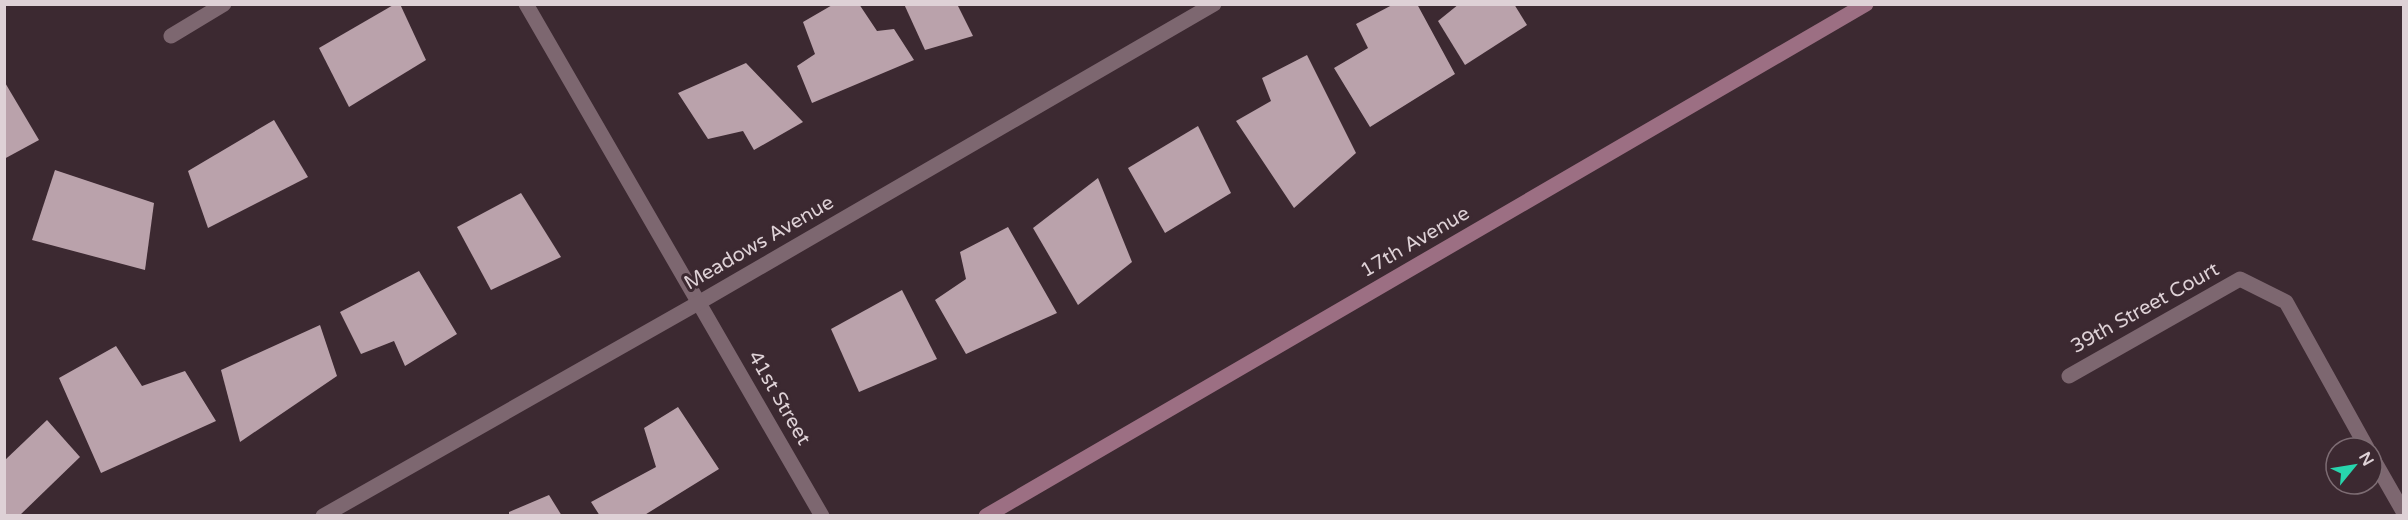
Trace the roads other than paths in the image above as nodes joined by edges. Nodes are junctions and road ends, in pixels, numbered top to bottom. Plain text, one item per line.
1 (224, 4) edge
2 (526, 4) edge
3 (1214, 4) edge
4 (1866, 4) edge
5 (171, 36) dead end
6 (699, 302) junction
7 (2069, 376) dead end
8 (2360, 436) edge
9 (2384, 479) edge
10 (2403, 513) edge
11 (323, 516) edge
12 (822, 516) edge
13 (986, 516) edge

1 - 5 street
2 - 6 street, 41st Street
3 - 6 street, Meadows Avenue
4 - 13 main road, 17th Avenue
6 - 11 street, Meadows Avenue
6 - 12 street, 41st Street
7 - 8 street, 39th Street Court
9 - 10 street

